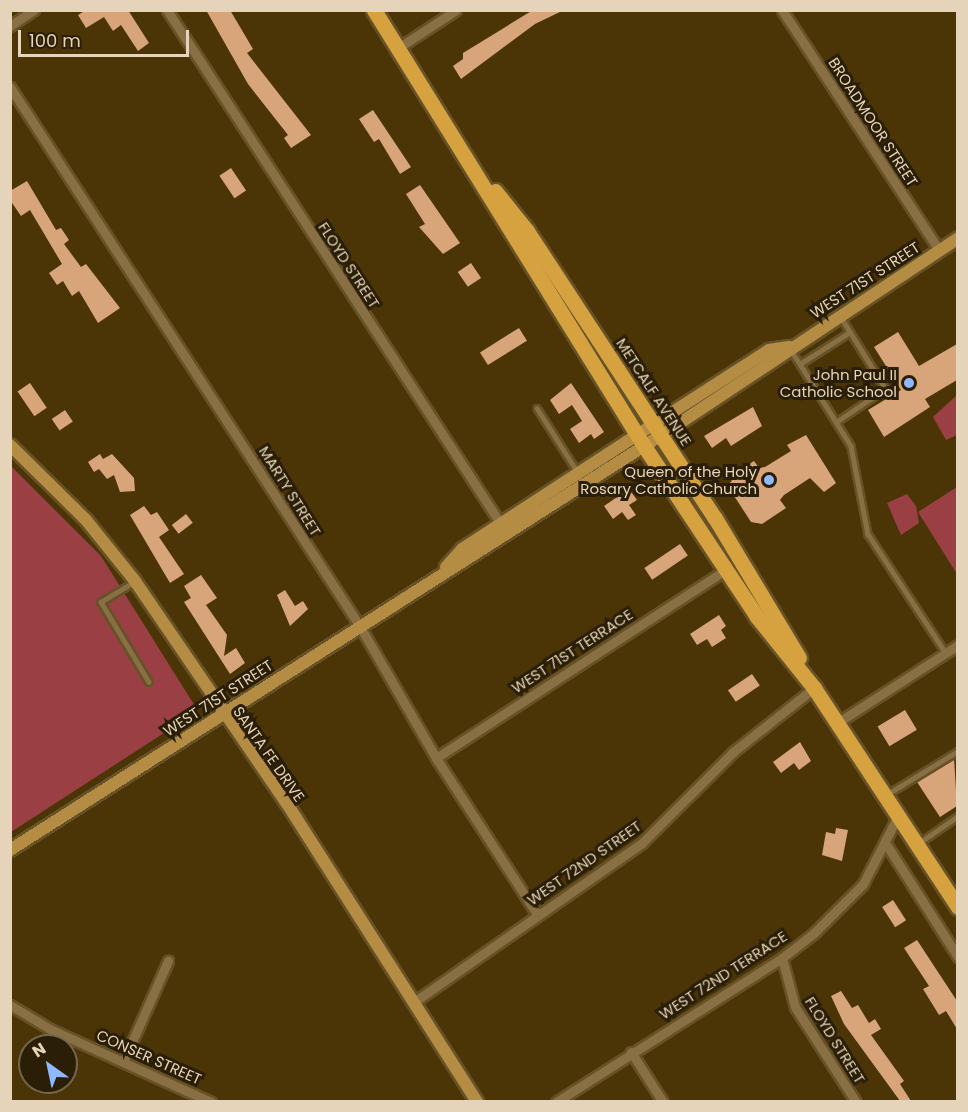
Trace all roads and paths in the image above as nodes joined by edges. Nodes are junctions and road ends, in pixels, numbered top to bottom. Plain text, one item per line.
1 (34, 10) edge
2 (167, 10) edge
3 (374, 10) edge
4 (456, 10) edge
5 (782, 10) edge
6 (10, 26) edge
7 (398, 48) junction
8 (10, 87) edge
9 (468, 157) junction
10 (957, 238) edge
11 (939, 250) junction
12 (839, 314) junction
13 (850, 332) junction
14 (789, 347) junction
15 (800, 364) junction
16 (537, 408) dead end
17 (836, 422) junction
18 (657, 430) junction
19 (640, 441) junction
20 (10, 445) edge
21 (579, 474) junction
22 (504, 529) junction
23 (725, 570) junction
24 (135, 581) junction
25 (359, 624) junction
26 (957, 645) edge
27 (946, 653) junction
28 (149, 682) dead end
29 (814, 688) junction
30 (222, 713) junction
31 (837, 723) junction
32 (957, 751) edge
33 (436, 758) junction
34 (885, 796) junction
35 (898, 816) junction
36 (957, 816) edge
37 (885, 844) junction
38 (917, 844) junction
39 (10, 850) edge
40 (957, 908) edge
41 (537, 914) junction
42 (957, 957) edge
43 (782, 958) junction
44 (168, 961) dead end
45 (414, 1002) junction
46 (10, 1005) edge
47 (632, 1052) junction
48 (123, 1062) junction
49 (211, 1101) edge
50 (477, 1101) edge
51 (556, 1101) edge
52 (663, 1101) edge
53 (856, 1101) edge

1 - 6 street
2 - 22 street, FLOYD STREET
3 - 7 main road, METCALF AVENUE
4 - 7 street
5 - 11 street, BROADMOOR STREET
7 - 9 main road, METCALF AVENUE
8 - 25 street, MARTY STREET
9 - 18 main road, METCALF AVENUE
9 - 19 main road, METCALF AVENUE
10 - 11 street, WEST 71ST STREET
11 - 12 street, WEST 71ST STREET
12 - 13 lane
12 - 14 street, WEST 71ST STREET
13 - 15 lane
13 - 17 lane
14 - 15 lane
14 - 18 street, WEST 71ST STREET
15 - 17 lane
16 - 21 lane
17 - 27 lane
18 - 19 street, WEST 71ST STREET
18 - 29 main road, METCALF AVENUE
19 - 21 street, WEST 71ST STREET
19 - 22 street, WEST 71ST STREET
19 - 23 main road, METCALF AVENUE
20 - 24 street, SANTA FE DRIVE
21 - 22 street, WEST 71ST STREET
22 - 25 street, WEST 71ST STREET
23 - 29 main road, METCALF AVENUE
23 - 33 street, WEST 71ST TERRACE
24 - 28 lane
24 - 30 street, SANTA FE DRIVE
25 - 30 street, WEST 71ST STREET
25 - 33 street, MARTY STREET
26 - 27 street
27 - 31 street
29 - 31 main road, METCALF AVENUE
29 - 41 street, WEST 72ND STREET
30 - 39 street, WEST 71ST STREET
30 - 45 street, SANTA FE DRIVE
31 - 34 main road, METCALF AVENUE
32 - 34 lane
33 - 41 street, MARTY STREET
34 - 35 main road, METCALF AVENUE
35 - 37 street, WEST 72ND TERRACE
35 - 38 main road, METCALF AVENUE
36 - 38 lane
37 - 42 street
37 - 43 street, WEST 72ND TERRACE
38 - 40 main road, METCALF AVENUE
41 - 45 street, WEST 72ND STREET
43 - 47 street, WEST 72ND TERRACE
43 - 53 street, FLOYD STREET
44 - 48 street
45 - 50 street, SANTA FE DRIVE
46 - 48 street, CONSER STREET
47 - 51 street, WEST 72ND TERRACE
47 - 52 street
48 - 49 street, CONSER STREET

